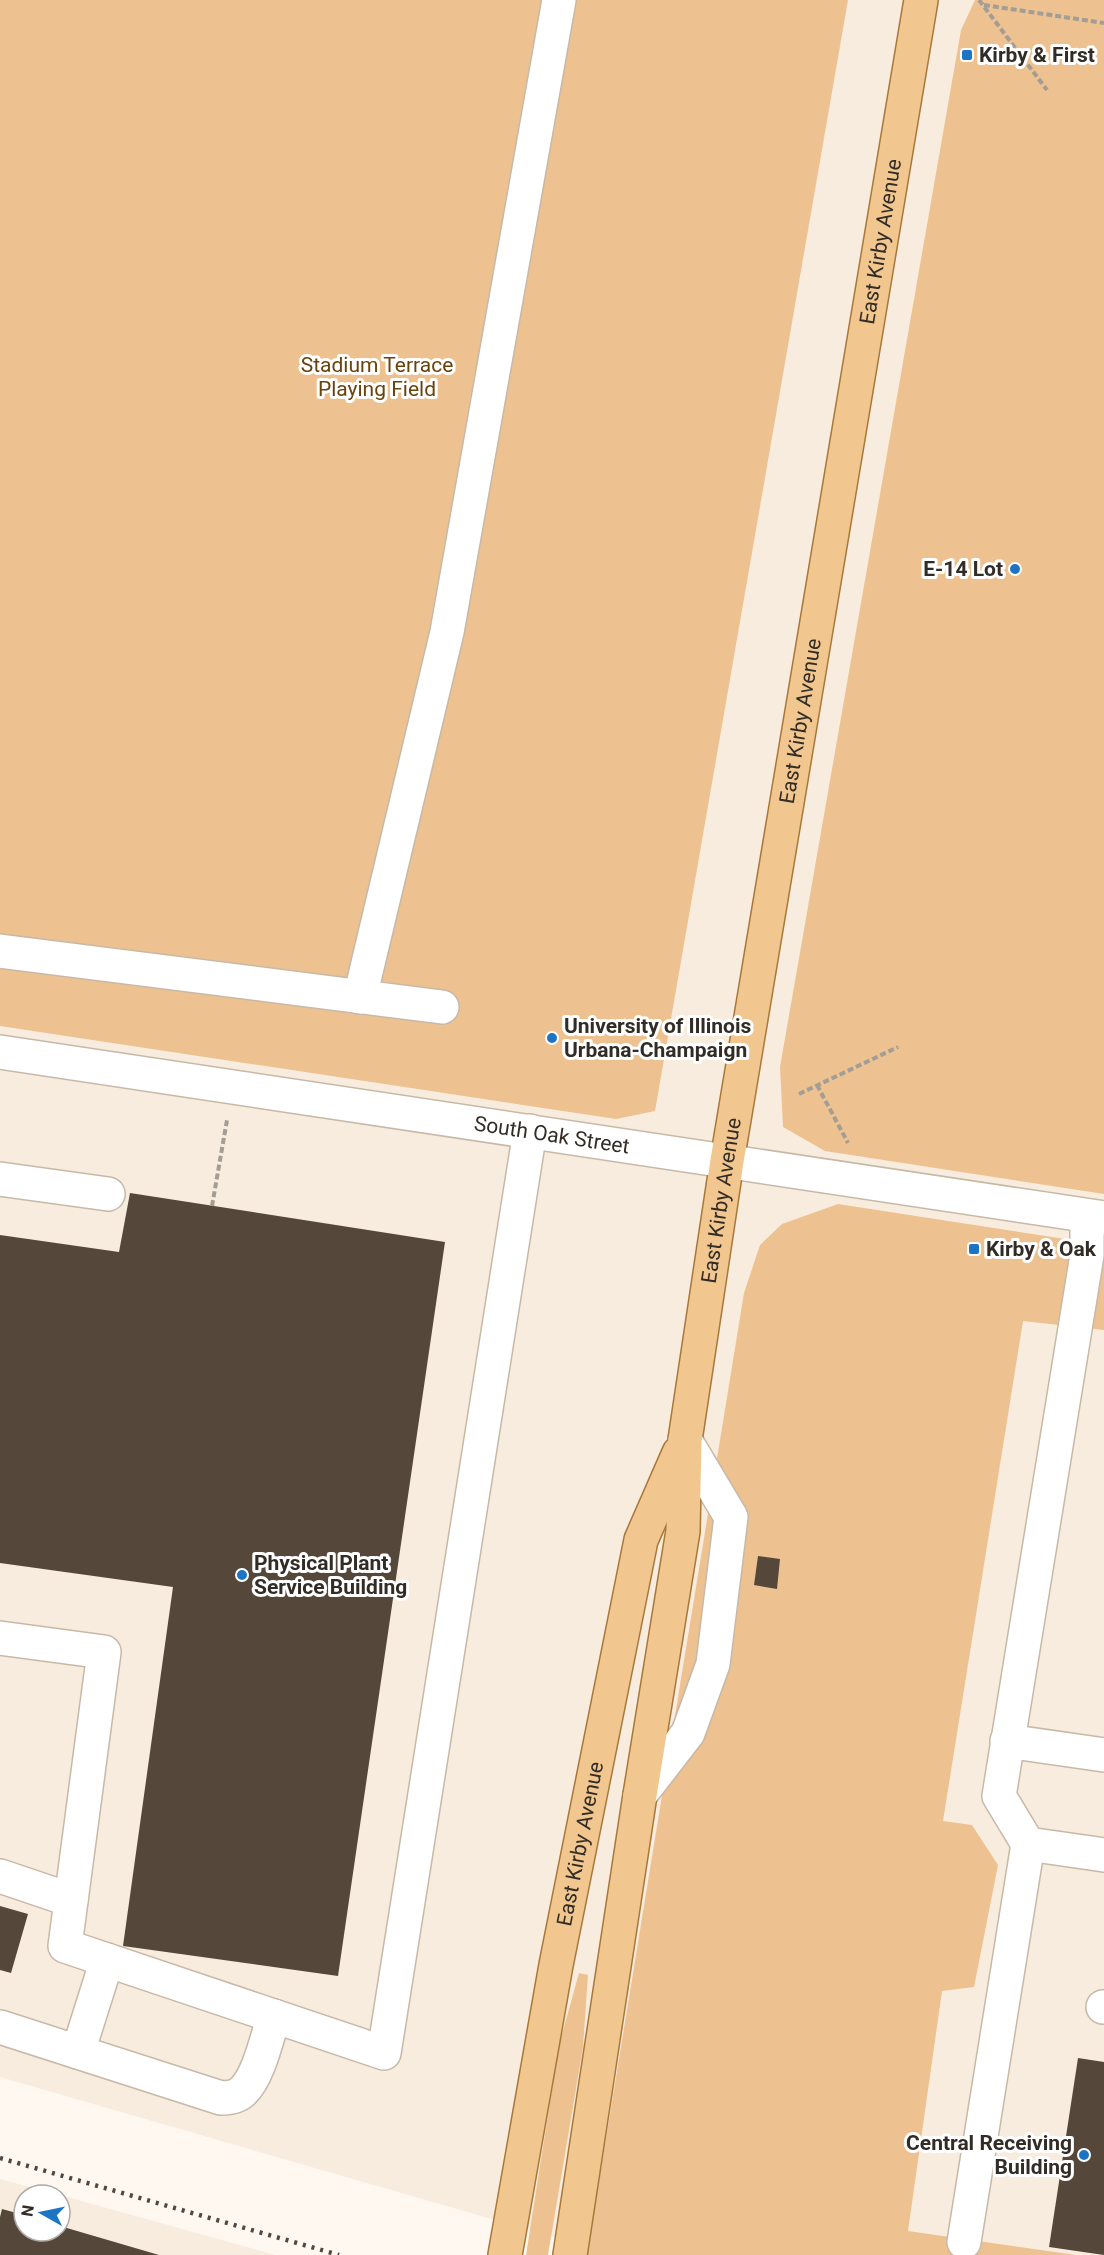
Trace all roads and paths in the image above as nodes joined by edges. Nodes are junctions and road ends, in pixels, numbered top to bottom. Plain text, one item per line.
1 (559, 0) edge
2 (921, 0) edge
3 (979, 0) edge
4 (984, 5) junction
5 (1104, 23) edge
6 (1047, 90) dead end
7 (0, 951) edge
8 (360, 997) junction
9 (442, 1007) dead end
10 (898, 1047) dead end
11 (0, 1052) edge
12 (818, 1085) junction
13 (232, 1086) junction
14 (799, 1094) dead end
15 (530, 1131) junction
16 (848, 1143) dead end
17 (727, 1161) junction
18 (0, 1179) edge
19 (108, 1194) dead end
20 (212, 1206) dead end
21 (1096, 1217) edge
22 (685, 1440) junction
23 (0, 1638) edge
24 (1007, 1741) junction
25 (1104, 1755) edge
26 (640, 1795) junction
27 (1028, 1844) junction
28 (1104, 1855) edge
29 (0, 1876) edge
30 (71, 1900) junction
31 (107, 1960) junction
32 (274, 2016) junction
33 (0, 2027) edge
34 (78, 2052) junction
35 (964, 2242) dead end
36 (505, 2255) edge
37 (570, 2255) edge

1 - 8 street
2 - 17 main road, East Kirby Avenue
3 - 4 path
4 - 5 path
4 - 6 path
7 - 8 street
8 - 9 street
10 - 12 path
11 - 13 street, South Oak Street
12 - 14 path
12 - 16 path
13 - 15 street, South Oak Street
13 - 20 path
15 - 17 street, South Oak Street
15 - 32 street
17 - 21 street, South Oak Street
17 - 22 main road, East Kirby Avenue
18 - 19 street
21 - 24 street
22 - 26 main road, East Kirby Avenue
22 - 26 street
22 - 36 main road, East Kirby Avenue
23 - 30 street
24 - 25 street
24 - 27 street
26 - 37 main road, East Kirby Avenue
27 - 28 street
27 - 35 street
29 - 30 street
30 - 31 street
31 - 32 street
31 - 34 street
32 - 34 street
33 - 34 street

